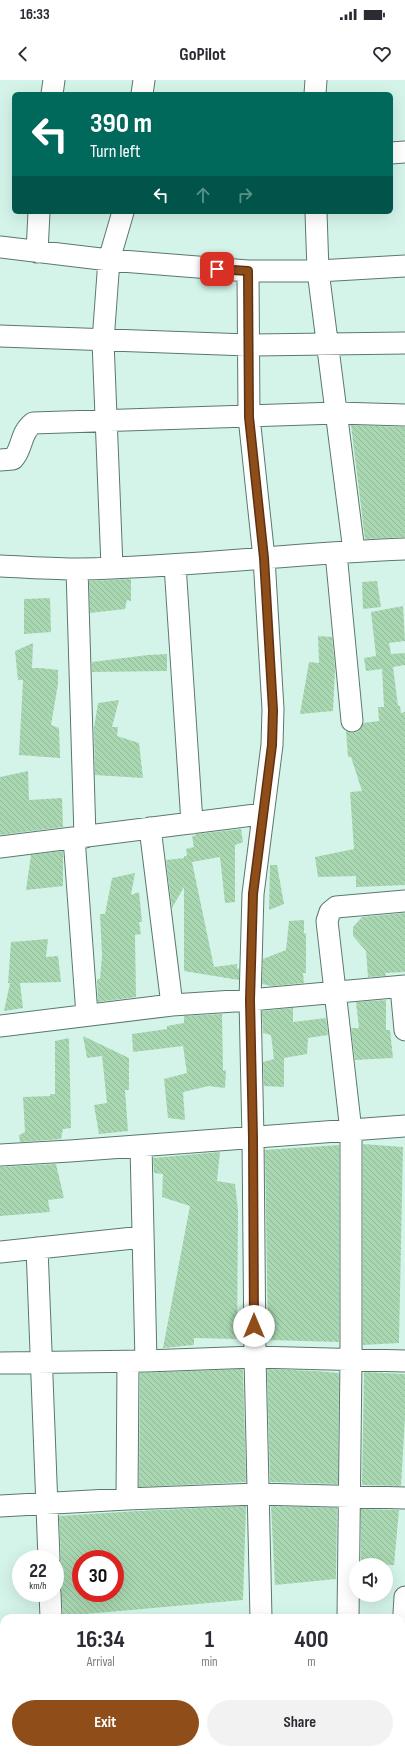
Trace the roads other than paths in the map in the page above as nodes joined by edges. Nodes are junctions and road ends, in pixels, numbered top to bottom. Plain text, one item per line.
1 (54, 80) edge
2 (144, 80) edge
3 (316, 80) edge
4 (52, 92) edge
5 (142, 92) edge
6 (316, 92) edge
7 (405, 152) edge
8 (393, 153) edge
9 (39, 214) edge
10 (122, 214) edge
11 (316, 214) edge
12 (0, 247) edge
13 (37, 252) junction
14 (109, 260) junction
15 (405, 266) edge
16 (248, 271) junction
17 (318, 271) junction
18 (0, 336) edge
19 (103, 341) junction
20 (405, 343) edge
21 (328, 344) junction
22 (248, 345) junction
23 (337, 413) junction
24 (405, 415) edge
25 (249, 417) junction
26 (107, 421) junction
27 (0, 460) edge
28 (405, 549) edge
29 (345, 552) junction
30 (264, 558) junction
31 (175, 565) junction
32 (0, 566) edge
33 (112, 568) junction
34 (77, 569) junction
35 (352, 721) dead end
36 (262, 814) junction
37 (192, 823) junction
38 (150, 828) junction
39 (79, 837) junction
40 (0, 847) edge
41 (405, 901) edge
42 (403, 986) edge
43 (335, 992) junction
44 (250, 1000) junction
45 (172, 1005) junction
46 (87, 1015) junction
47 (0, 1026) edge
48 (405, 1030) edge
49 (405, 1126) edge
50 (351, 1130) junction
51 (253, 1138) junction
52 (141, 1146) junction
53 (0, 1154) edge
54 (143, 1238) junction
55 (37, 1248) junction
56 (0, 1252) edge
57 (255, 1357) junction
58 (351, 1359) junction
59 (137, 1361) junction
60 (405, 1361) edge
61 (41, 1362) junction
62 (0, 1363) edge
63 (258, 1494) junction
64 (350, 1496) junction
65 (127, 1498) junction
66 (405, 1498) edge
67 (46, 1503) junction
68 (0, 1506) edge
69 (49, 1550) edge
70 (405, 1597) edge
71 (51, 1602) edge
72 (52, 1614) edge
73 (261, 1614) edge
74 (348, 1614) edge
75 (404, 1614) edge

1 - 4 street
2 - 5 street
3 - 6 street
7 - 8 street
9 - 13 street
10 - 14 street
11 - 17 street
12 - 13 street
13 - 14 street
14 - 16 street
14 - 19 street
15 - 17 street
16 - 17 street
16 - 22 street
17 - 21 street
18 - 19 street
19 - 22 street
19 - 26 street
20 - 21 street
21 - 22 street
21 - 23 street
22 - 25 street
23 - 24 street
23 - 25 street
23 - 29 street
25 - 26 street
25 - 30 street
26 - 27 street
26 - 33 street
28 - 29 street
29 - 30 street
29 - 35 street
30 - 31 street
30 - 36 street
31 - 33 street
31 - 37 street
32 - 34 street
33 - 34 street
34 - 39 street
36 - 37 street
36 - 44 street
37 - 38 street
38 - 39 street
38 - 45 street
39 - 40 street
39 - 46 street
41 - 43 street
42 - 43 street
42 - 48 street
43 - 44 street
43 - 50 street
44 - 45 street
44 - 51 street
45 - 46 street
46 - 47 street
49 - 50 street
50 - 51 street
50 - 58 street
51 - 52 street
51 - 57 street
52 - 53 street
52 - 54 street
54 - 55 street
54 - 59 street
55 - 56 street
55 - 61 street
57 - 58 street
57 - 59 street
57 - 63 street
58 - 60 street
58 - 64 street
59 - 61 street
59 - 65 street
61 - 62 street
61 - 67 street
63 - 64 street
63 - 65 street
63 - 73 street
64 - 66 street
64 - 74 street
65 - 67 street
67 - 68 street
67 - 69 street
70 - 75 street
71 - 72 street

